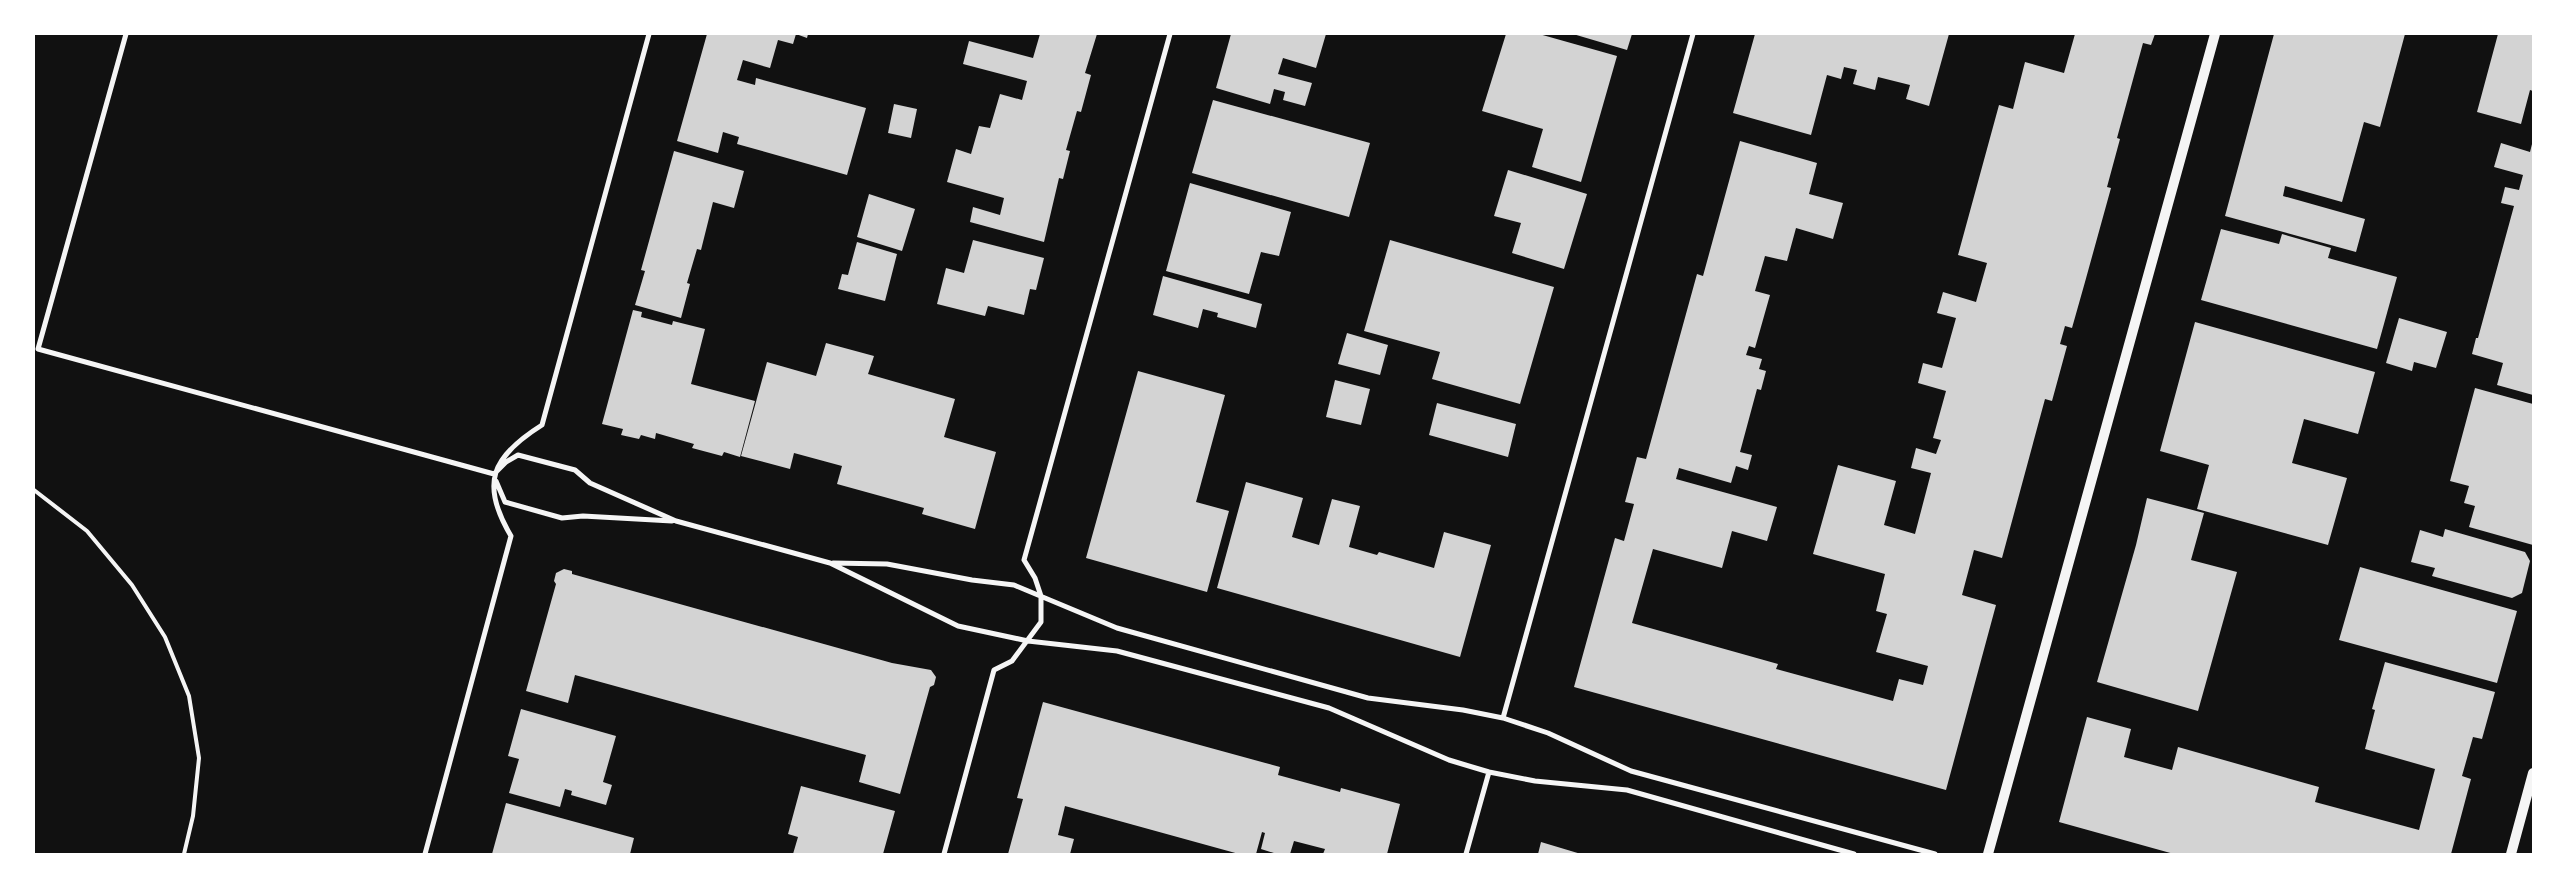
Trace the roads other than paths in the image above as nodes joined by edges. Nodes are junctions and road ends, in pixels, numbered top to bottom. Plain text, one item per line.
1 (126, 34) edge
2 (649, 34) edge
3 (1170, 34) edge
4 (1692, 34) edge
5 (2215, 34) edge
6 (494, 474) junction
7 (34, 490) edge
8 (676, 521) junction
9 (830, 563) junction
10 (1041, 596) junction
11 (1028, 642) junction
12 (1503, 718) junction
13 (1489, 772) junction
14 (2533, 773) edge
15 (184, 854) edge
16 (425, 854) edge
17 (944, 854) edge
18 (1466, 854) edge
19 (1854, 854) edge
20 (1935, 854) edge
21 (1988, 854) edge
22 (2511, 854) edge

1 - 6 street
2 - 6 street
3 - 10 street
4 - 12 street
5 - 21 main road
6 - 8 street
6 - 8 street
6 - 16 street
7 - 15 lane
8 - 9 street
9 - 10 street
9 - 11 street
10 - 11 street
10 - 12 street
11 - 13 street
11 - 17 street
12 - 20 street
13 - 18 street
13 - 19 street
14 - 22 main road

